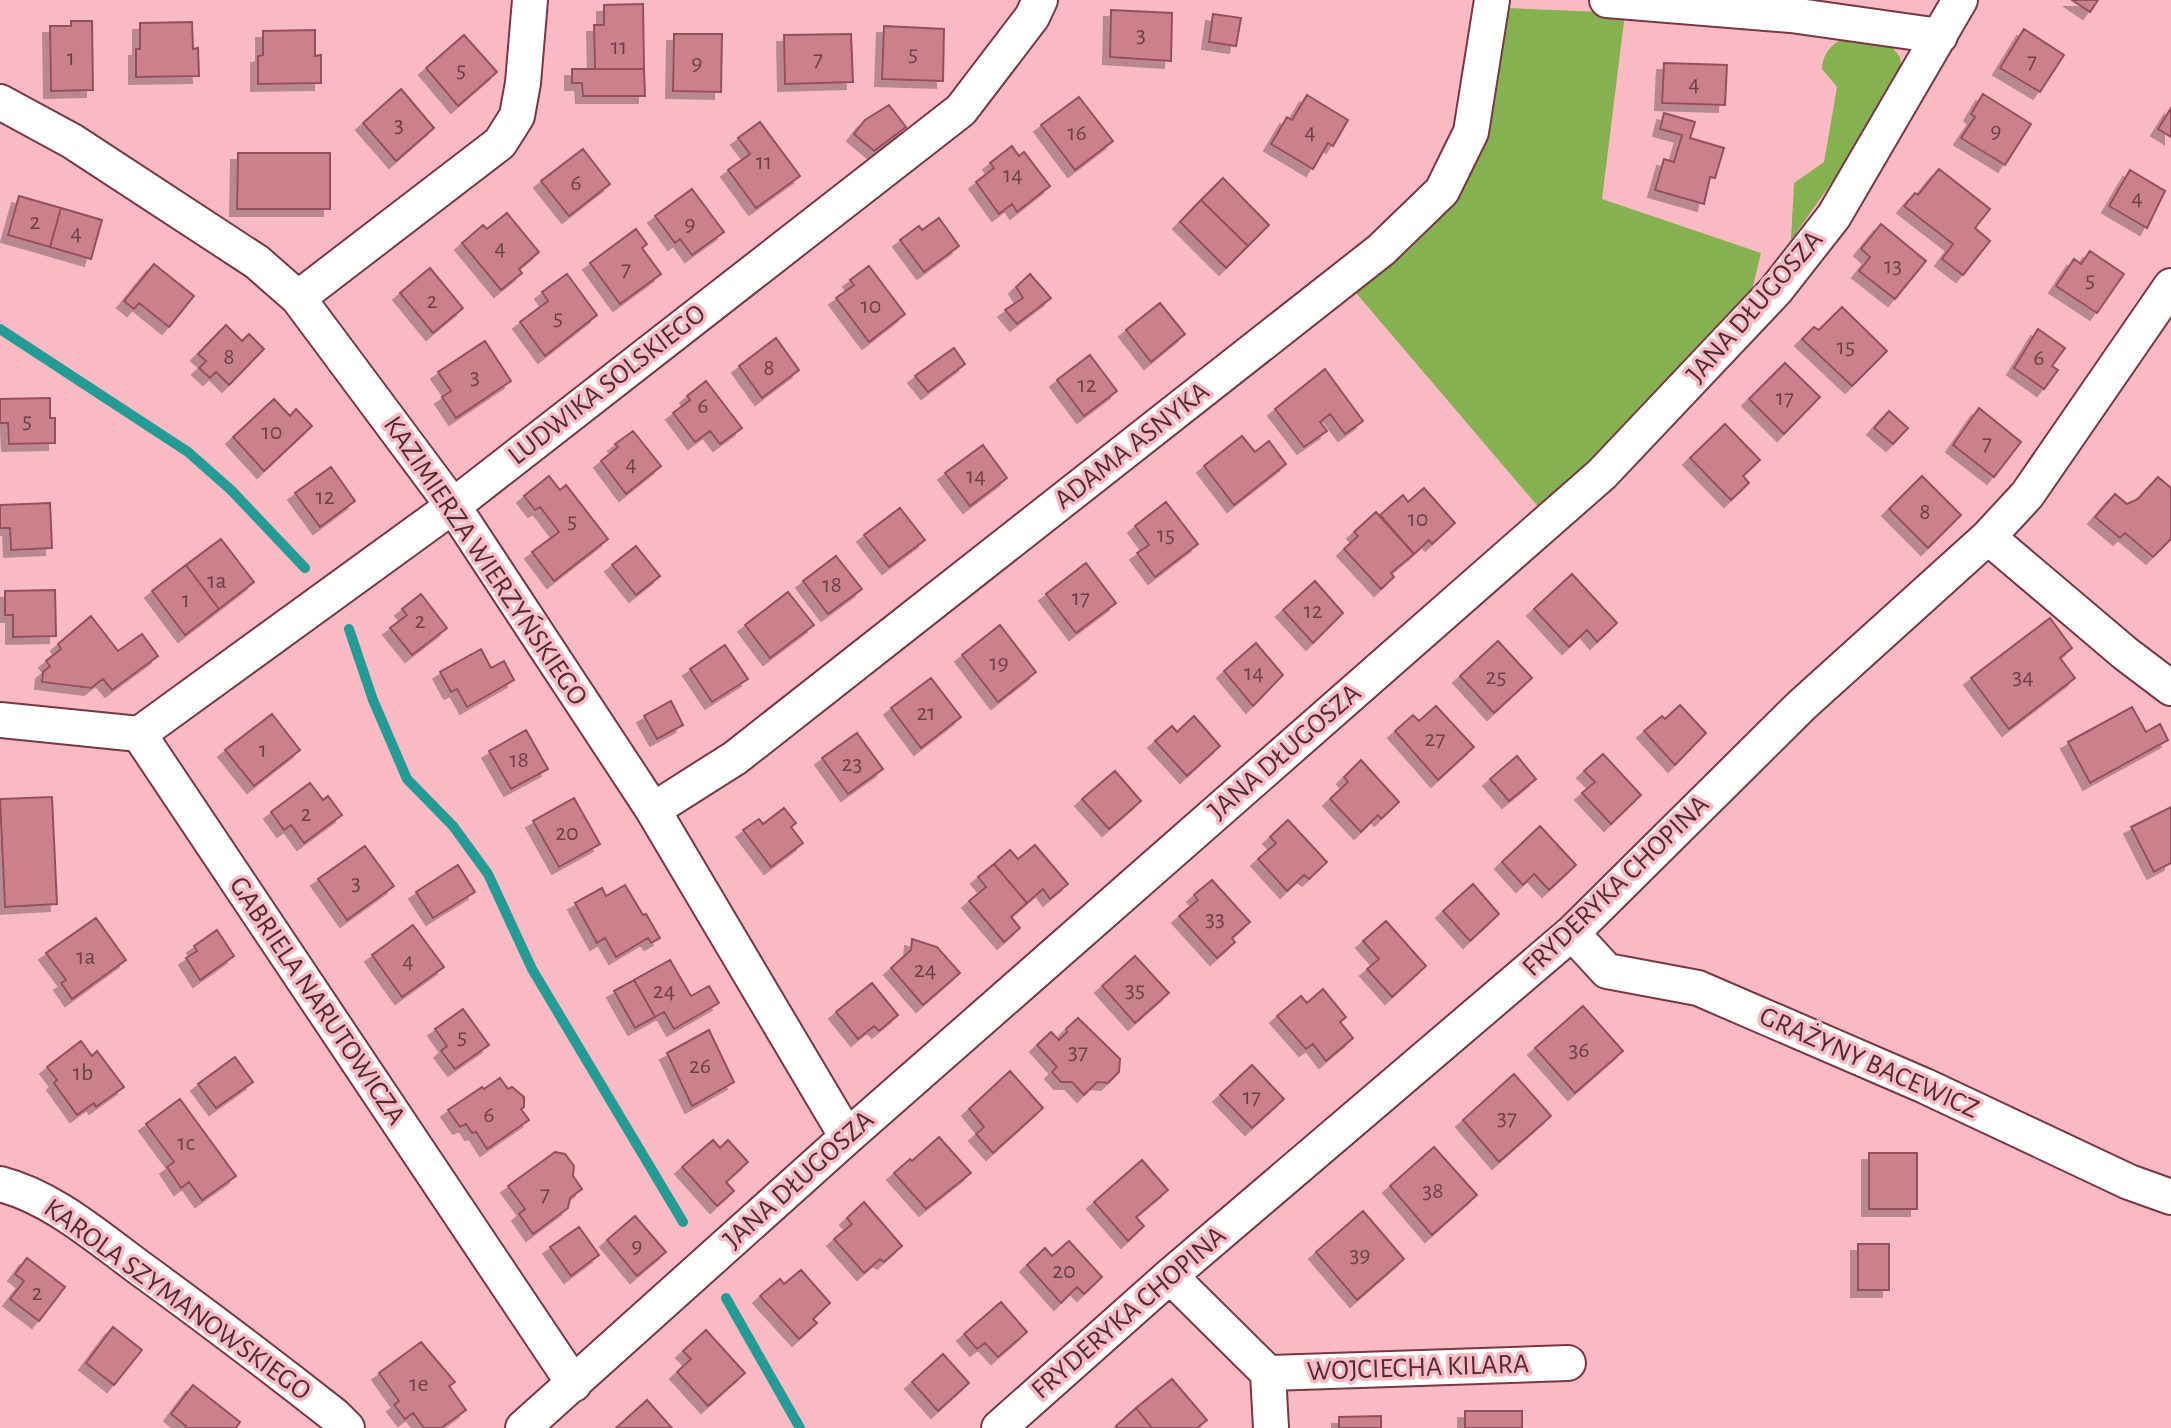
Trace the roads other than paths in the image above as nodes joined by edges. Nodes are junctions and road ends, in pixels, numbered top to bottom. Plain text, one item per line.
1 (530, 0) edge
2 (1040, 0) edge
3 (1492, 0) edge
4 (1607, 0) edge
5 (1960, 0) edge
6 (1940, 36) junction
7 (0, 102) edge
8 (2171, 286) edge
9 (298, 298) junction
10 (453, 506) junction
11 (1988, 537) junction
12 (2171, 688) edge
13 (0, 720) edge
14 (139, 734) junction
15 (653, 810) junction
16 (1572, 933) junction
17 (847, 1137) junction
18 (0, 1184) edge
19 (2171, 1197) edge
20 (1170, 1276) junction
21 (1568, 1363) dead end
22 (1268, 1373) junction
23 (574, 1384) junction
24 (347, 1428) edge
25 (523, 1428) edge
26 (999, 1428) edge
27 (1271, 1428) edge

1 - 9 street
2 - 10 street, LUDWIKA SOLSKIEGO
3 - 15 street, ADAMA ASNYKA
4 - 6 street
5 - 6 street, JANA DŁUGOSZA
6 - 17 street, JANA DŁUGOSZA
7 - 9 street, KAZIMIERZA WIERZYŃSKIEGO
8 - 11 street, FRYDERYKA CHOPINA
9 - 10 street, KAZIMIERZA WIERZYŃSKIEGO
10 - 14 street, LUDWIKA SOLSKIEGO
10 - 15 street, KAZIMIERZA WIERZYŃSKIEGO
11 - 12 street
11 - 16 street, FRYDERYKA CHOPINA
13 - 14 street
14 - 23 street, GABRIELA NARUTOWICZA
15 - 17 street, KAZIMIERZA WIERZYŃSKIEGO
16 - 19 street, GRAŻYNY BACEWICZ
16 - 20 street, FRYDERYKA CHOPINA
17 - 23 street, JANA DŁUGOSZA
18 - 24 street, KAROLA SZYMANOWSKIEGO
20 - 22 street, WOJCIECHA KILARA
20 - 26 street, FRYDERYKA CHOPINA
21 - 22 street, WOJCIECHA KILARA
22 - 27 street, WOJCIECHA KILARA
23 - 25 street, JANA DŁUGOSZA

